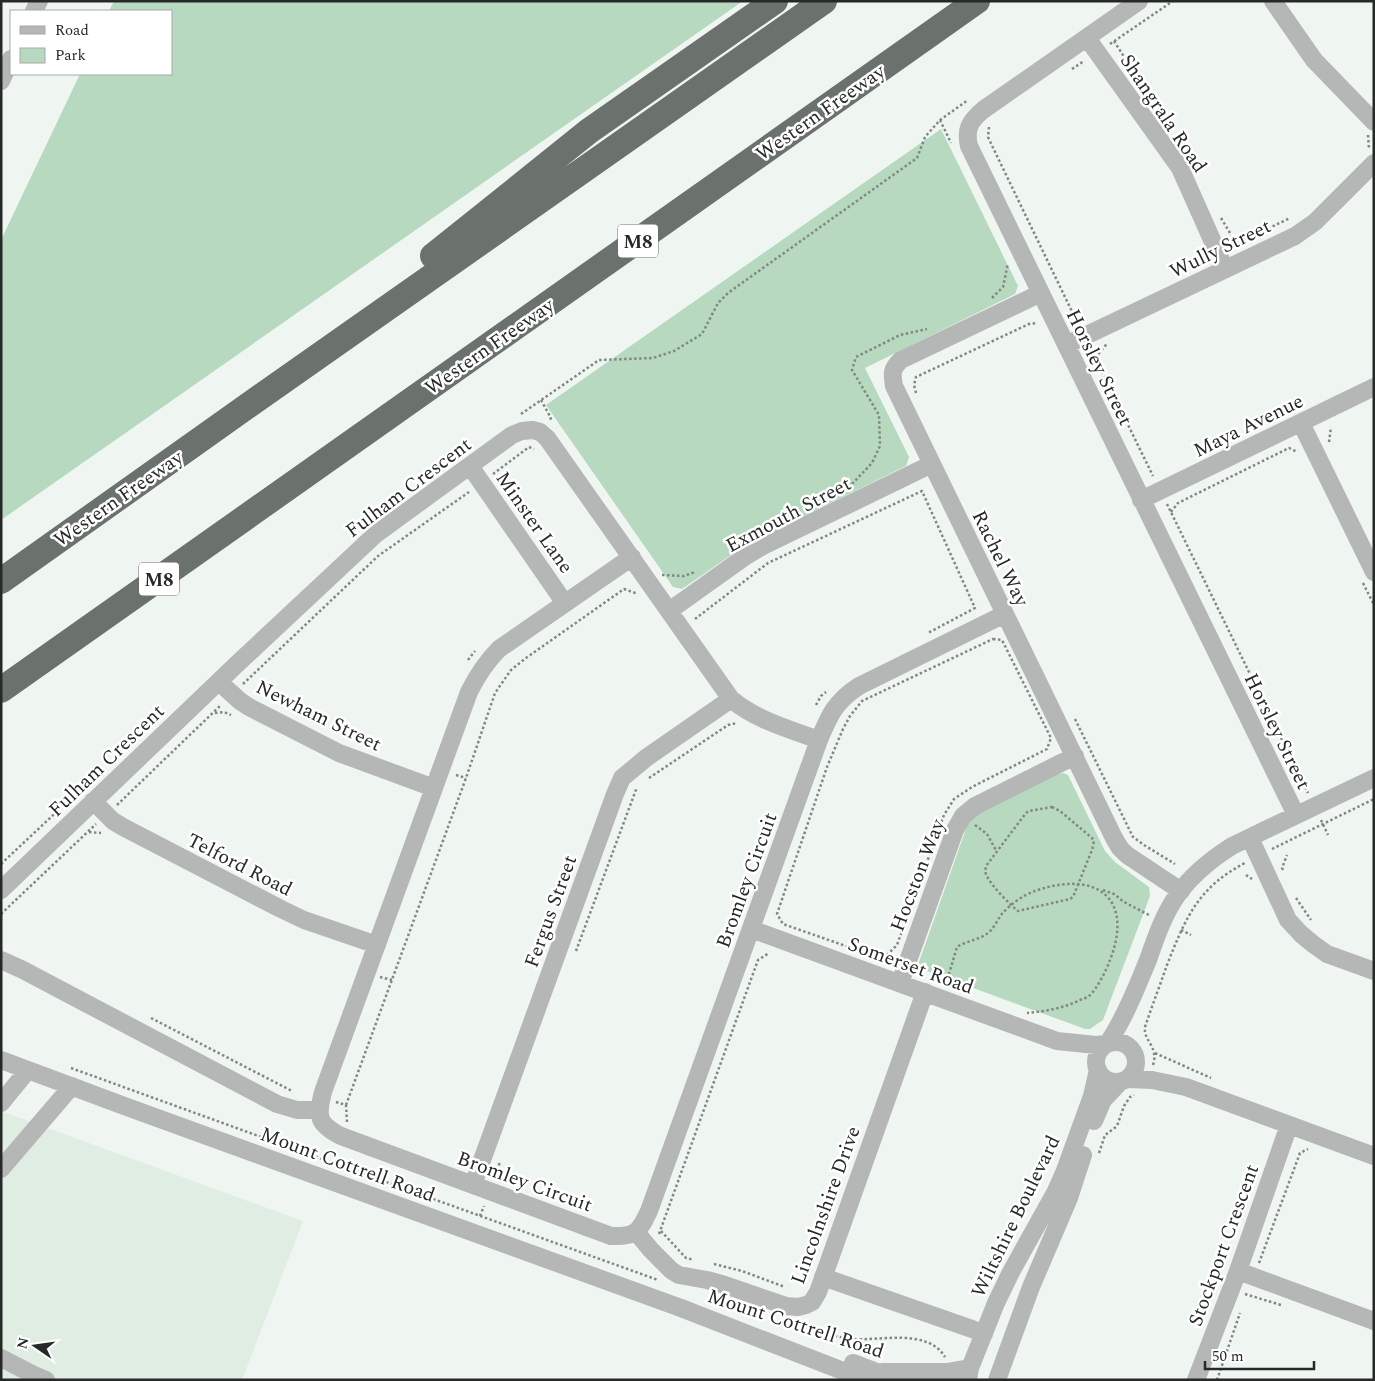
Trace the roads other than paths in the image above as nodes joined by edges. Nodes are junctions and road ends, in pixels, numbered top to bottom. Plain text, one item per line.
1 (775, 1) edge
2 (824, 1) edge
3 (978, 1) edge
4 (1139, 1) edge
5 (1273, 1) edge
6 (1089, 50) junction
7 (10, 61) edge
8 (1, 80) edge
9 (1371, 129) edge
10 (1372, 156) edge
11 (1221, 261) junction
12 (1041, 292) junction
13 (1062, 338) junction
14 (1374, 388) edge
15 (246, 407) junction
16 (1301, 423) junction
17 (932, 464) junction
18 (470, 466) junction
19 (1141, 500) junction
20 (632, 557) junction
21 (1367, 575) edge
22 (1, 581) edge
23 (564, 602) junction
24 (675, 606) junction
25 (1005, 614) junction
26 (219, 682) junction
27 (7, 686) edge
28 (726, 703) junction
29 (812, 737) junction
30 (1074, 756) junction
31 (1374, 778) edge
32 (434, 788) junction
33 (93, 801) junction
34 (1296, 816) junction
35 (1250, 838) junction
36 (1, 890) edge
37 (1181, 891) junction
38 (751, 929) junction
39 (377, 946) junction
40 (1, 960) edge
41 (1374, 971) edge
42 (900, 983) junction
43 (1137, 986) junction
44 (925, 992) junction
45 (1057, 1041) junction
46 (1107, 1043) junction
47 (1134, 1051) junction
48 (1, 1060) edge
49 (1097, 1069) junction
50 (28, 1070) junction
51 (1124, 1080) junction
52 (72, 1086) junction
53 (1186, 1087) junction
54 (1, 1103) edge
55 (319, 1110) junction
56 (1289, 1125) junction
57 (1374, 1156) edge
58 (1, 1169) edge
59 (473, 1185) junction
60 (636, 1232) junction
61 (1246, 1274) junction
62 (823, 1277) junction
63 (1374, 1321) edge
64 (984, 1334) junction
65 (1, 1358) edge
66 (969, 1374) edge
67 (872, 1376) edge
68 (46, 1380) edge
69 (897, 1380) edge
70 (997, 1380) edge
71 (1196, 1380) edge

1 - 15 highway
2 - 15 highway, Western Freeway
3 - 27 highway, Western Freeway / M8
4 - 6 street, Horsley Street
5 - 9 street
6 - 11 street, Shangrala Road
6 - 12 street, Horsley Street
7 - 8 street
10 - 11 street, Wully Street
11 - 13 street, Wully Street
12 - 13 street, Horsley Street
12 - 17 street, Rachel Way
13 - 19 street, Horsley Street
14 - 16 street, Maya Avenue
15 - 22 highway, Western Freeway
16 - 19 street, Maya Avenue
16 - 21 street
17 - 24 street, Exmouth Street
17 - 25 street, Rachel Way
18 - 20 street, Fulham Crescent
18 - 23 street, Minster Lane
18 - 26 street, Fulham Crescent
19 - 34 street, Horsley Street
20 - 23 street
20 - 24 street, Fulham Crescent
23 - 32 street
24 - 28 street, Fulham Crescent
25 - 29 street, Bromley Circuit
25 - 30 street, Rachel Way
26 - 32 street, Newham Street
26 - 33 street, Fulham Crescent
28 - 29 street, Fulham Crescent
28 - 59 street, Fergus Street
29 - 38 street, Bromley Circuit
30 - 37 street, Rachel Way
30 - 42 street, Hocston Way
31 - 34 street
32 - 39 street
33 - 36 street, Fulham Crescent
33 - 39 street, Telford Road
34 - 35 street
35 - 37 street
35 - 41 street
37 - 43 street
38 - 42 street, Somerset Road
38 - 60 street, Bromley Circuit
39 - 55 street
40 - 55 street
42 - 44 street, Somerset Road
43 - 46 street
43 - 47 street
44 - 45 street, Somerset Road
44 - 62 street, Lincolnshire Drive
45 - 46 street, Somerset Road
45 - 49 street, Somerset Road
46 - 47 street
46 - 49 street
47 - 51 street
47 - 53 street
48 - 50 street, Mount Cottrell Road
49 - 51 street
49 - 64 street, Wiltshire Boulevard
50 - 52 street, Mount Cottrell Road
50 - 54 street
51 - 53 street
51 - 70 street, Wiltshire Boulevard
52 - 58 street
52 - 67 street, Mount Cottrell Road
53 - 56 street
55 - 59 street, Bromley Circuit
56 - 57 street
56 - 61 street, Stockport Crescent
59 - 60 street, Bromley Circuit
60 - 62 street, Lincolnshire Drive
61 - 63 street
61 - 71 street, Stockport Crescent
62 - 64 street
64 - 66 street, Wiltshire Boulevard
65 - 68 street
66 - 67 street
67 - 69 street, Mount Cottrell Road

